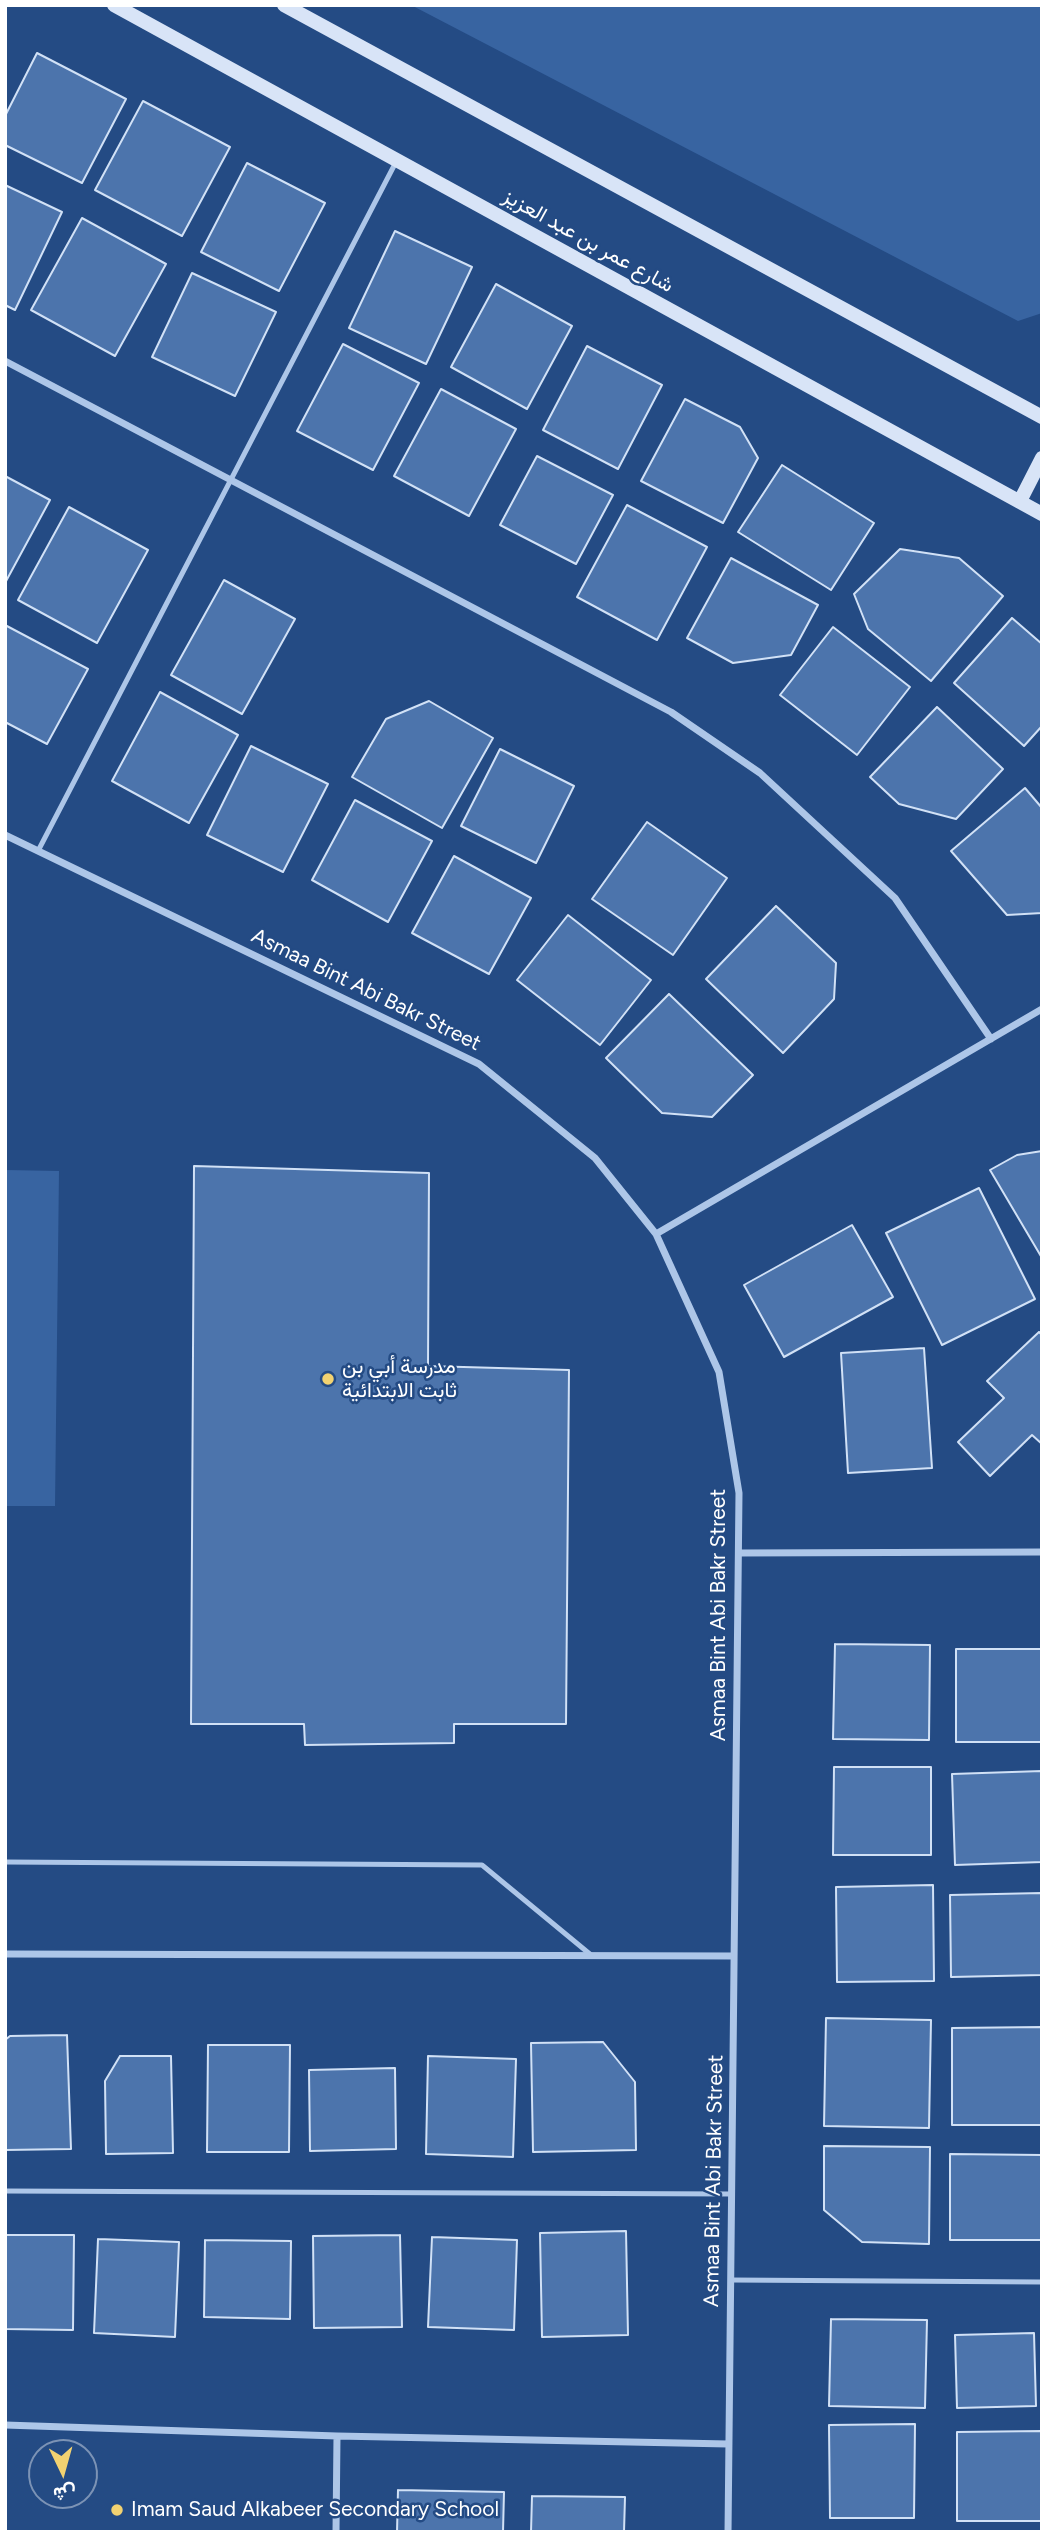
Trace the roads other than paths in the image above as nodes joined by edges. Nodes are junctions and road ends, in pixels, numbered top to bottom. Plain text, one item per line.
1 (114, 5) edge
2 (284, 5) edge
3 (397, 160) junction
4 (5, 361) edge
5 (1042, 417) edge
6 (1042, 458) edge
7 (230, 480) junction
8 (1020, 501) junction
9 (1042, 513) edge
10 (5, 835) edge
11 (38, 851) junction
12 (1042, 1009) edge
13 (990, 1039) junction
14 (656, 1234) junction
15 (1042, 1552) edge
16 (738, 1553) junction
17 (5, 1862) edge
18 (5, 1954) edge
19 (591, 1955) junction
20 (734, 1956) junction
21 (5, 2191) edge
22 (731, 2194) junction
23 (731, 2280) junction
24 (1042, 2282) edge
25 (5, 2425) edge
26 (337, 2436) junction
27 (728, 2444) junction
28 (335, 2532) edge
29 (728, 2532) edge

1 - 3 street, شارع عمر بن عبد العزيز
2 - 5 street
3 - 7 lane
3 - 8 street, شارع عمر بن عبد العزيز
4 - 7 street
6 - 8 street
7 - 11 lane
7 - 13 street
8 - 9 street, شارع عمر بن عبد العزيز
10 - 11 street, Asmaa Bint Abi Bakr Street
11 - 14 street, Asmaa Bint Abi Bakr Street
12 - 13 street
13 - 14 street
14 - 16 street, Asmaa Bint Abi Bakr Street
15 - 16 street
16 - 20 street, Asmaa Bint Abi Bakr Street
17 - 19 lane
18 - 19 street
19 - 20 street
20 - 22 street, Asmaa Bint Abi Bakr Street
21 - 22 lane
22 - 23 street, Asmaa Bint Abi Bakr Street
23 - 24 lane
23 - 27 street, Asmaa Bint Abi Bakr Street
25 - 26 street
26 - 27 street
26 - 28 street
27 - 29 street, Asmaa Bint Abi Bakr Street

